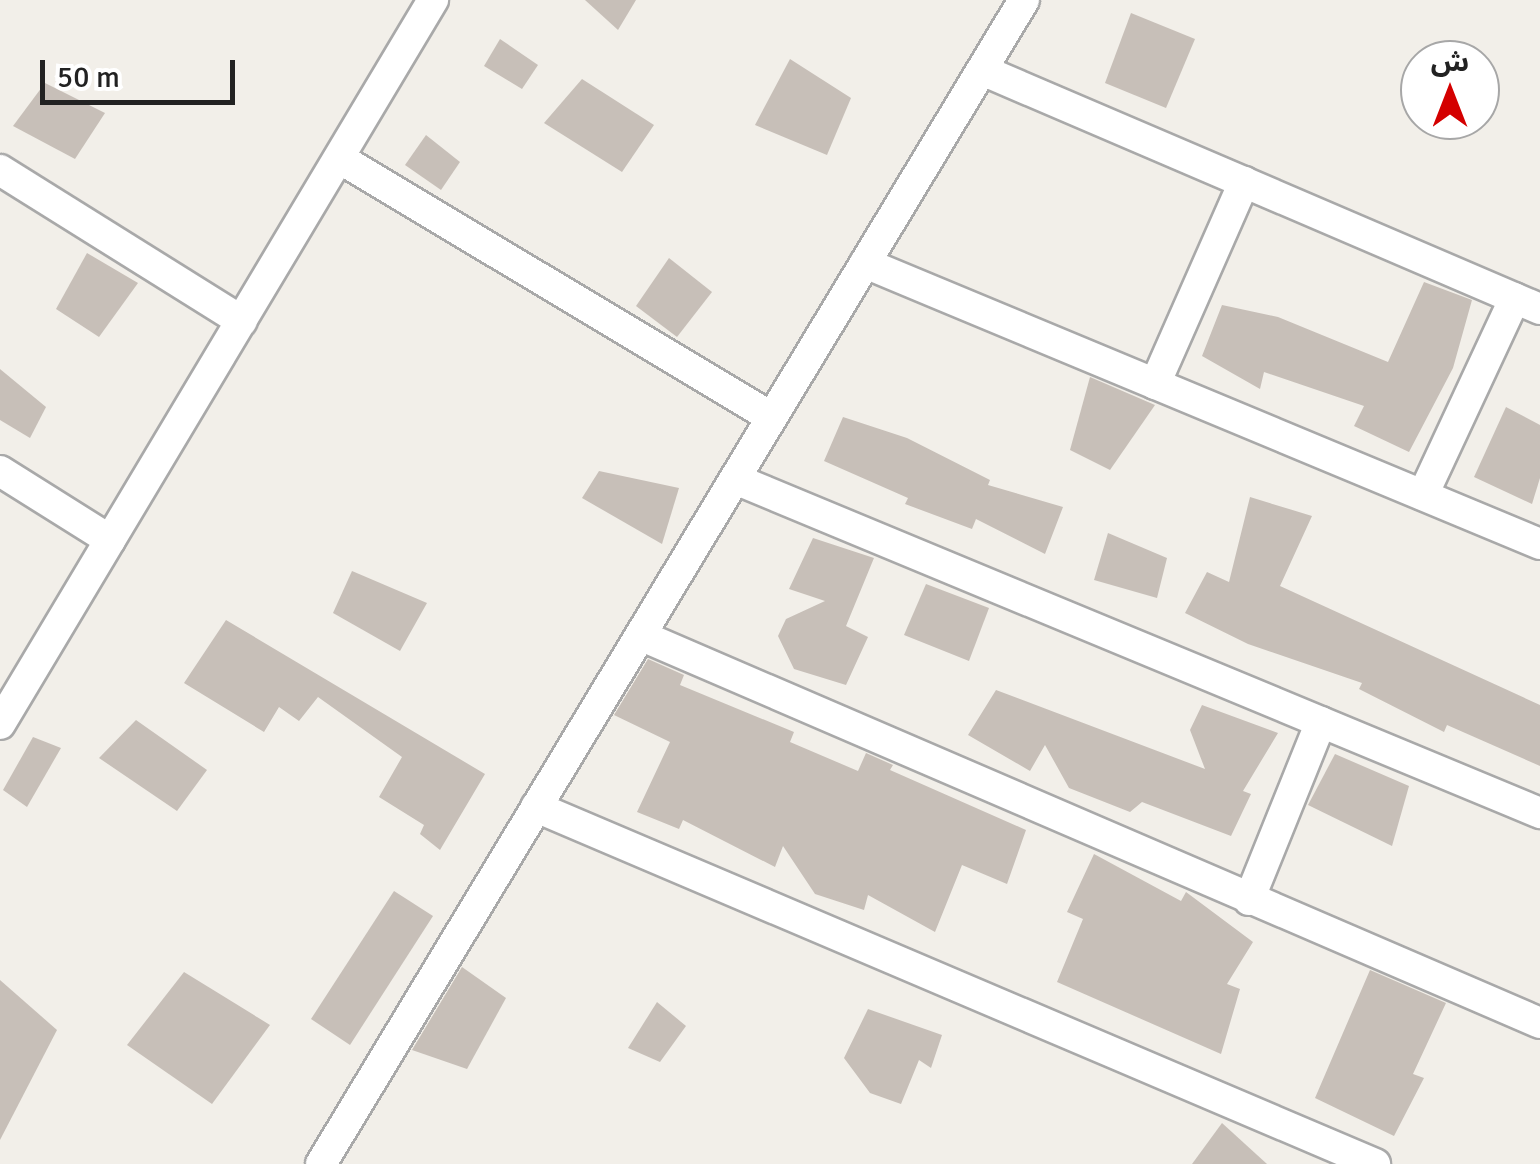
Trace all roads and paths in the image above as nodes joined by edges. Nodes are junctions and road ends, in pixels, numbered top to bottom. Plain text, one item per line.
1 (433, 0) edge
2 (1024, 0) edge
3 (982, 70) junction
4 (339, 158) junction
5 (0, 170) edge
6 (1244, 182) junction
7 (865, 263) junction
8 (1528, 304) edge
9 (242, 321) junction
10 (1155, 384) junction
11 (771, 417) junction
12 (0, 471) edge
13 (735, 479) junction
14 (1423, 495) junction
15 (110, 540) junction
16 (1540, 544) edge
17 (642, 636) junction
18 (1321, 722) junction
19 (0, 724) edge
20 (536, 807) junction
21 (1540, 813) edge
22 (1248, 900) junction
23 (1540, 1023) edge
24 (321, 1164) edge
25 (1374, 1164) edge

1 - 4 street
2 - 3 street
3 - 6 street
3 - 7 street
4 - 9 street
4 - 11 street
5 - 9 street
6 - 8 street
6 - 10 street
7 - 10 street
7 - 11 street
8 - 14 street
9 - 15 street
10 - 14 street
11 - 13 street
12 - 15 street
13 - 17 street
13 - 18 street
14 - 16 street
15 - 19 street
17 - 20 street
17 - 22 street
18 - 21 street
18 - 22 street
20 - 24 street
20 - 25 street
22 - 23 street

